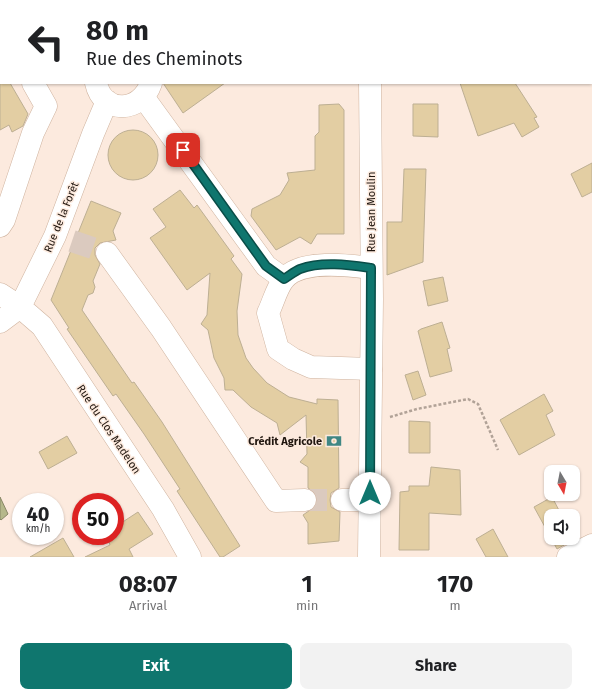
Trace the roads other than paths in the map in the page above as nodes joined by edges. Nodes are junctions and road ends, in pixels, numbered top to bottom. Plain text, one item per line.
1 (34, 84) edge
2 (96, 84) edge
3 (370, 84) edge
4 (147, 90) edge
5 (107, 101) junction
6 (0, 226) edge
7 (107, 253) tunnel mouth
8 (371, 268) junction
9 (284, 279) junction
10 (0, 294) edge
11 (20, 308) junction
12 (0, 322) edge
13 (372, 369) junction
14 (305, 500) tunnel mouth
15 (342, 500) tunnel mouth
16 (370, 500) junction
17 (592, 545) edge
18 (189, 557) edge
19 (369, 557) edge
20 (568, 557) edge

1 - 6 street
2 - 5 street
3 - 8 street, Rue Jean Moulin
4 - 5 street
4 - 9 street
5 - 11 street, Rue de la Forêt
7 - 14 street
8 - 9 street
8 - 13 street, Rue Jean Moulin
9 - 13 street
10 - 11 street, Rue du Clos Madelon
11 - 12 street, Rue de la Forêt
11 - 18 street, Rue du Clos Madelon
13 - 16 street, Rue Jean Moulin
15 - 16 street
16 - 19 street, Rue Jean Moulin
17 - 20 street

